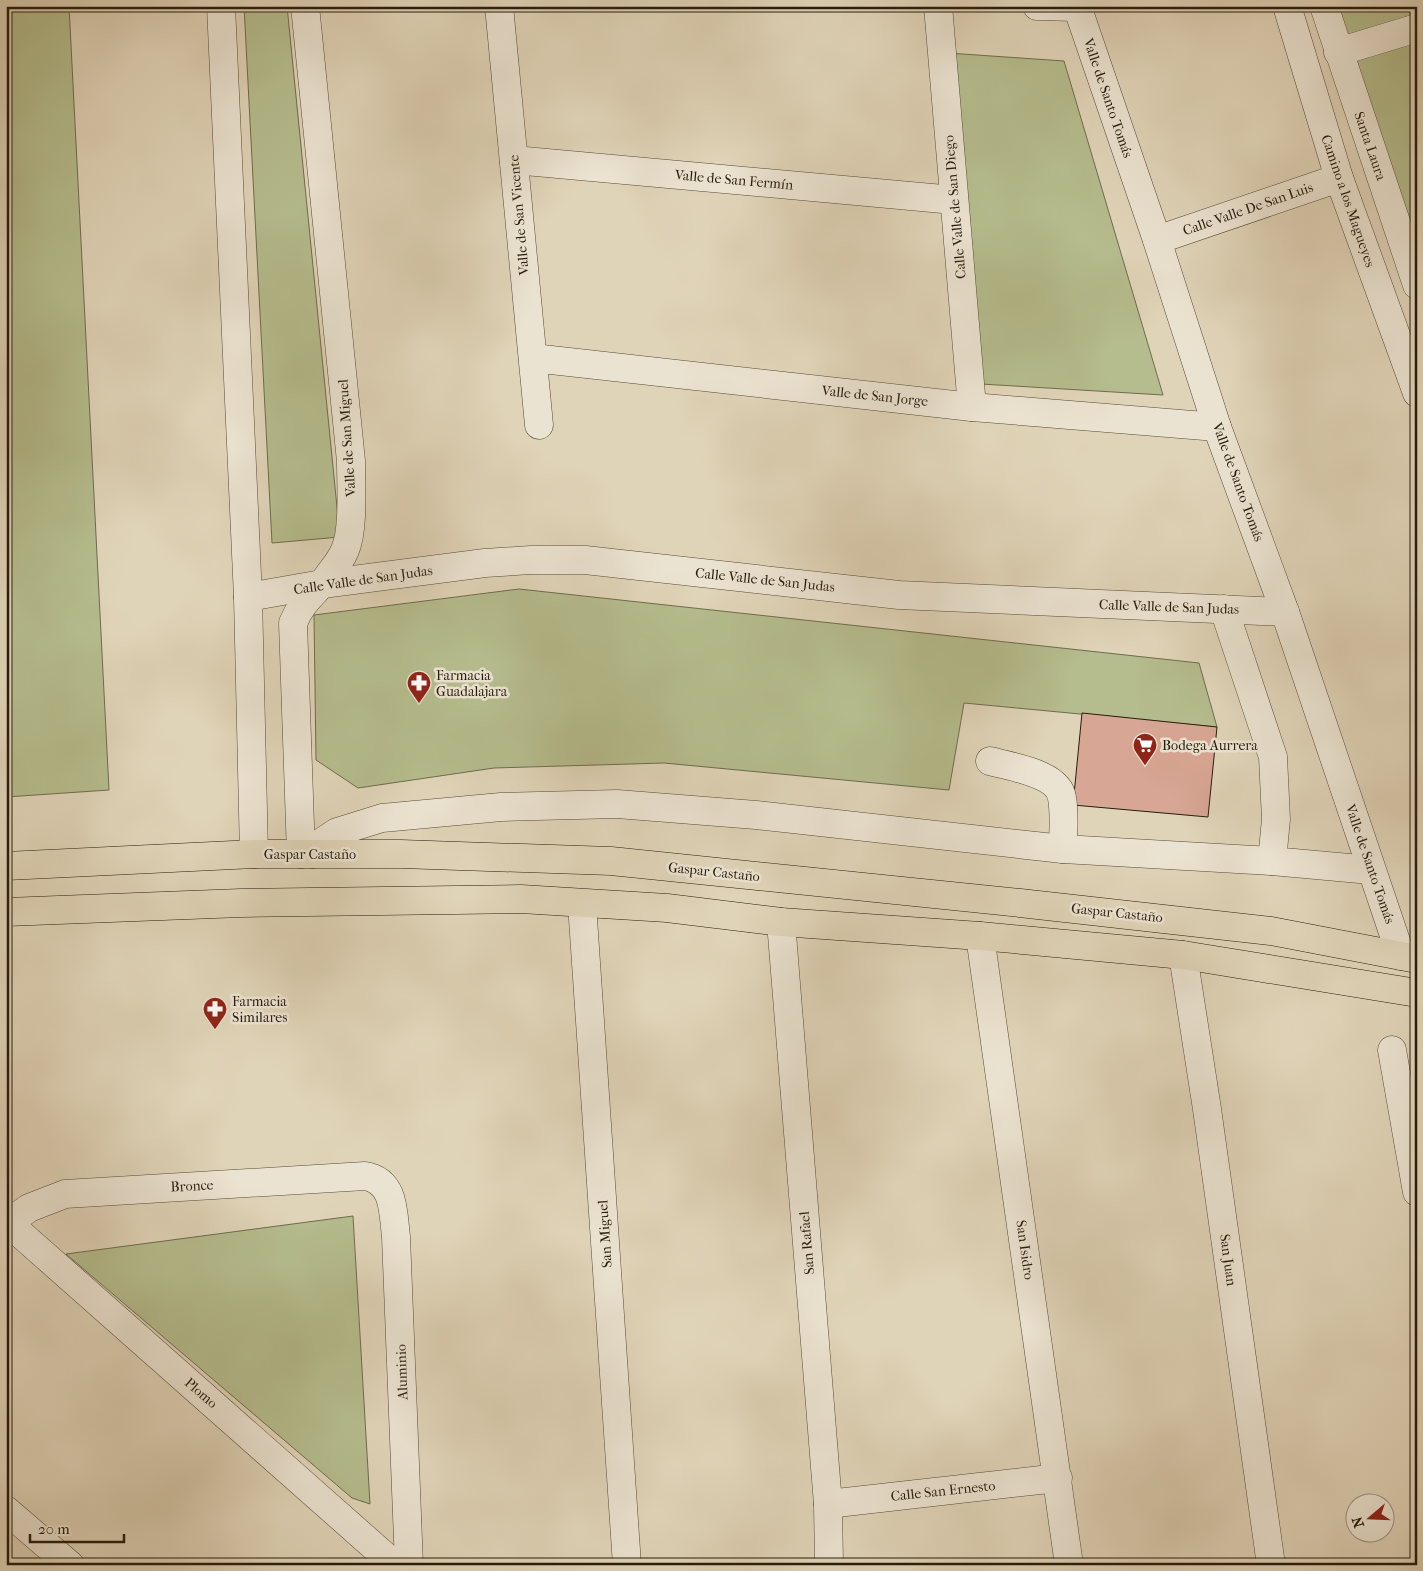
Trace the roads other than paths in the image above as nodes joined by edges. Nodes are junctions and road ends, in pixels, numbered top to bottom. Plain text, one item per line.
1 (221, 6) edge
2 (305, 6) edge
3 (499, 6) edge
4 (938, 6) edge
5 (1037, 6) edge
6 (1286, 6) edge
7 (1324, 6) edge
8 (1077, 7) edge
9 (1417, 28) edge
10 (1338, 52) junction
11 (514, 160) junction
12 (1338, 178) junction
13 (954, 200) junction
14 (1157, 240) junction
15 (1417, 285) edge
16 (532, 358) junction
17 (1417, 393) edge
18 (972, 407) junction
19 (539, 425) dead end
20 (1217, 427) junction
21 (322, 584) junction
22 (248, 597) junction
23 (1224, 610) junction
24 (1285, 612) junction
25 (990, 761) dead end
26 (1063, 849) junction
27 (254, 854) junction
28 (307, 854) junction
29 (1272, 861) junction
30 (6, 866) edge
31 (1371, 870) junction
32 (582, 904) junction
33 (6, 912) edge
34 (781, 922) junction
35 (980, 936) junction
36 (1183, 955) junction
37 (1409, 957) edge
38 (1417, 993) edge
39 (1392, 1050) dead end
40 (381, 1182) joint
41 (1417, 1192) edge
42 (7, 1222) edge
43 (1058, 1478) junction
44 (828, 1504) junction
45 (6, 1510) edge
46 (70, 1565) edge
47 (395, 1565) edge
48 (409, 1565) edge
49 (627, 1565) edge
50 (829, 1565) edge
51 (1069, 1565) edge
52 (1271, 1565) edge

1 - 22 street
2 - 21 street, Valle de San Miguel
3 - 11 street, Valle de San Vicente
4 - 13 street, Calle Valle de San Diego
5 - 8 street
6 - 12 street, Camino a los Magueyes
7 - 10 street, Santa Laura
8 - 14 street, Valle de Santo Tomás
9 - 10 street
10 - 15 street, Santa Laura
11 - 13 street, Valle de San Fermín
11 - 16 street, Valle de San Vicente
12 - 14 street, Calle Valle De San Luis
12 - 17 street, Camino a los Magueyes
13 - 18 street, Calle Valle de San Diego
14 - 20 street, Valle de Santo Tomás
16 - 18 street, Valle de San Jorge
16 - 19 street, Valle de San Vicente
18 - 20 street, Valle de San Jorge
20 - 24 street, Valle de Santo Tomás
21 - 22 street, Calle Valle de San Judas
21 - 23 street, Calle Valle de San Judas
21 - 28 street, Valle de San Miguel
22 - 27 street
23 - 24 street, Calle Valle de San Judas
23 - 29 street
24 - 31 street, Valle de Santo Tomás
25 - 26 street
26 - 28 street
26 - 29 street
27 - 28 main road, Gaspar Castaño
27 - 30 main road, Gaspar Castaño
28 - 37 main road, Gaspar Castaño
29 - 31 street
31 - 37 street, Valle de Santo Tomás
32 - 33 main road
32 - 34 main road
32 - 49 street, San Miguel
34 - 35 main road
34 - 44 street, San Rafael
35 - 36 main road
35 - 43 street, San Isidro
36 - 38 main road
36 - 52 street, San Juan
39 - 41 street
40 - 42 street, Bronce
40 - 48 street, Aluminio
42 - 47 street, Plomo
43 - 44 street, Calle San Ernesto
43 - 51 street, San Isidro
44 - 50 street, San Rafael
45 - 46 street

